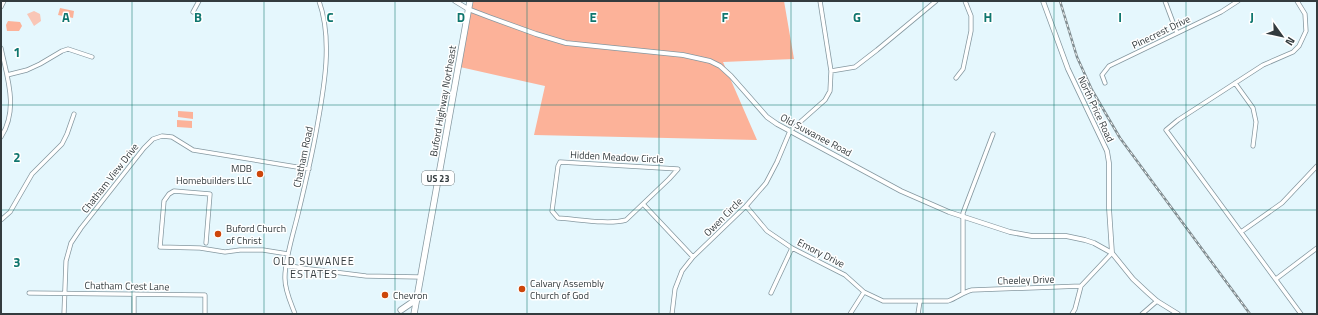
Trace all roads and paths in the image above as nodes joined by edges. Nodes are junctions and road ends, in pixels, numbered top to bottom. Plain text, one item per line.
1 (4, 1) edge
2 (199, 1) edge
3 (319, 1) edge
4 (455, 1) edge
5 (470, 1) edge
6 (820, 1) edge
7 (936, 1) edge
8 (965, 1) edge
9 (1043, 1) edge
10 (1165, 1) edge
11 (1238, 1) edge
12 (1296, 1) edge
13 (1, 7) edge
14 (468, 9) junction
15 (193, 12) dead end
16 (1177, 33) junction
17 (1, 48) edge
18 (92, 57) dead end
19 (831, 71) junction
20 (7, 75) junction
21 (956, 78) dead end
22 (1105, 83) dead end
23 (1235, 83) junction
24 (74, 114) dead end
25 (790, 131) junction
26 (993, 134) dead end
27 (1, 137) edge
28 (1253, 146) dead end
29 (1317, 166) edge
30 (309, 169) junction
31 (643, 204) junction
32 (746, 206) junction
33 (962, 216) junction
34 (1, 220) edge
35 (1241, 232) junction
36 (206, 243) dead end
37 (792, 248) junction
38 (1317, 248) edge
39 (1112, 253) junction
40 (288, 254) junction
41 (693, 257) junction
42 (286, 265) junction
43 (420, 277) junction
44 (1276, 279) junction
45 (1082, 286) junction
46 (864, 292) junction
47 (963, 292) junction
48 (29, 293) dead end
49 (64, 293) junction
50 (771, 293) dead end
51 (134, 294) junction
52 (417, 299) junction
53 (1157, 301) junction
54 (920, 302) junction
55 (401, 310) dead end
56 (64, 314) edge
57 (134, 314) edge
58 (205, 314) edge
59 (295, 314) edge
60 (414, 314) edge
61 (672, 314) edge
62 (850, 314) edge
63 (918, 314) edge
64 (1072, 314) edge
65 (1142, 314) edge
66 (1178, 314) edge
67 (1302, 314) edge

1 - 13 street
2 - 15 street
3 - 30 street, Chatham Road
4 - 14 street, Old Suwanee Road
5 - 14 main road, US 23
6 - 19 street
7 - 19 street
8 - 21 street
9 - 39 street, North Price Road
10 - 16 street
11 - 16 street, Pinecrest Drive
12 - 23 street
14 - 25 street, Old Suwanee Road
14 - 43 main road, Buford Highway Northeast / US 23
16 - 22 street, Pinecrest Drive
17 - 20 street
18 - 20 street
19 - 25 street
20 - 27 street
23 - 28 street
23 - 35 street
24 - 34 street
25 - 32 street, Owen Circle
25 - 33 street, Old Suwanee Road
26 - 33 street
29 - 35 street
30 - 40 street, Chatham Road
30 - 49 street, Chatham View Drive
31 - 31 street, Hidden Meadow Circle
31 - 41 street
32 - 37 street, Emory Drive
32 - 41 street, Owen Circle
33 - 39 street, Old Suwanee Road
33 - 47 street
35 - 44 street
36 - 40 street
37 - 46 street, Emory Drive
37 - 50 street
38 - 44 street
39 - 45 street
39 - 53 street
40 - 42 street, Chatham Road
41 - 61 street, Owen Circle
42 - 43 street
42 - 59 street, Chatham Road
43 - 52 main road, Buford Highway Northeast / US 23
44 - 67 street
45 - 47 street, Cheeley Drive
45 - 64 street
46 - 54 street, Emory Drive
46 - 62 street
47 - 54 street, Emory Drive
48 - 49 street, Chatham Crest Lane
49 - 51 street, Chatham Crest Lane
49 - 56 street, Chatham View Drive
51 - 57 street
51 - 58 street, Chatham Crest Lane
52 - 55 main road
52 - 60 main road, Buford Highway Northeast / US 23
53 - 65 street
53 - 66 street
54 - 63 street

